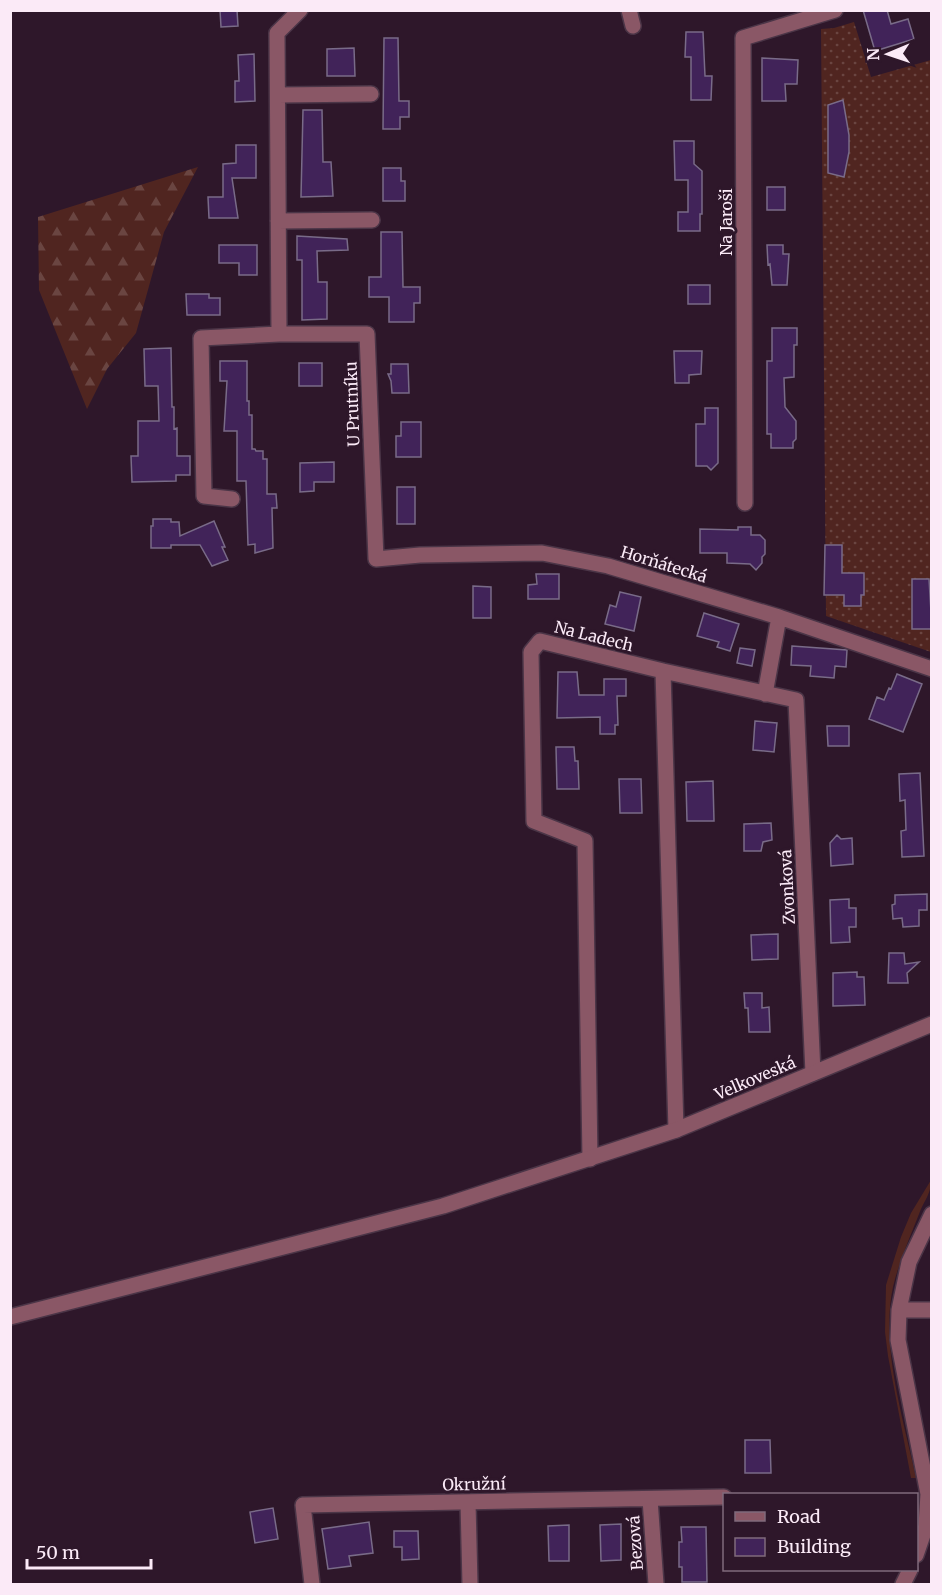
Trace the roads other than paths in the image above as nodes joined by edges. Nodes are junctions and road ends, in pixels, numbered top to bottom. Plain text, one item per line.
1 (300, 10) edge
2 (629, 10) edge
3 (835, 10) edge
4 (633, 26) dead end
5 (371, 94) dead end
6 (278, 95) junction
7 (372, 220) dead end
8 (278, 221) junction
9 (279, 334) junction
10 (232, 499) dead end
11 (745, 503) dead end
12 (376, 560) joint
13 (779, 617) junction
14 (932, 669) edge
15 (663, 671) junction
16 (765, 694) junction
17 (932, 1024) edge
18 (813, 1073) junction
19 (675, 1130) junction
20 (590, 1159) junction
21 (932, 1214) edge
22 (899, 1310) junction
23 (932, 1310) edge
24 (10, 1317) edge
25 (930, 1494) edge
26 (723, 1497) edge
27 (650, 1499) junction
28 (468, 1503) junction
29 (918, 1549) edge
30 (312, 1584) edge
31 (470, 1584) edge
32 (656, 1584) edge

1 - 6 street
2 - 4 street
3 - 11 street, Na Jaroši
5 - 6 street
6 - 8 street
7 - 8 street
8 - 9 street
9 - 10 street, U Prutníku
9 - 12 street, U Prutníku
12 - 13 street, Horňátecká
13 - 14 street, Horňátecká
13 - 16 street
15 - 16 street
15 - 19 street
15 - 20 street, Na Ladech
16 - 18 street, Zvonková
17 - 18 street, Velkoveská
18 - 19 street, Velkoveská
19 - 20 street, Velkoveská
20 - 24 street, Velkoveská
21 - 22 street
22 - 23 street
22 - 25 street
25 - 29 street
26 - 27 street, Okružní
27 - 28 street, Okružní
27 - 32 street, Bezová
28 - 30 street, Okružní
28 - 31 street

